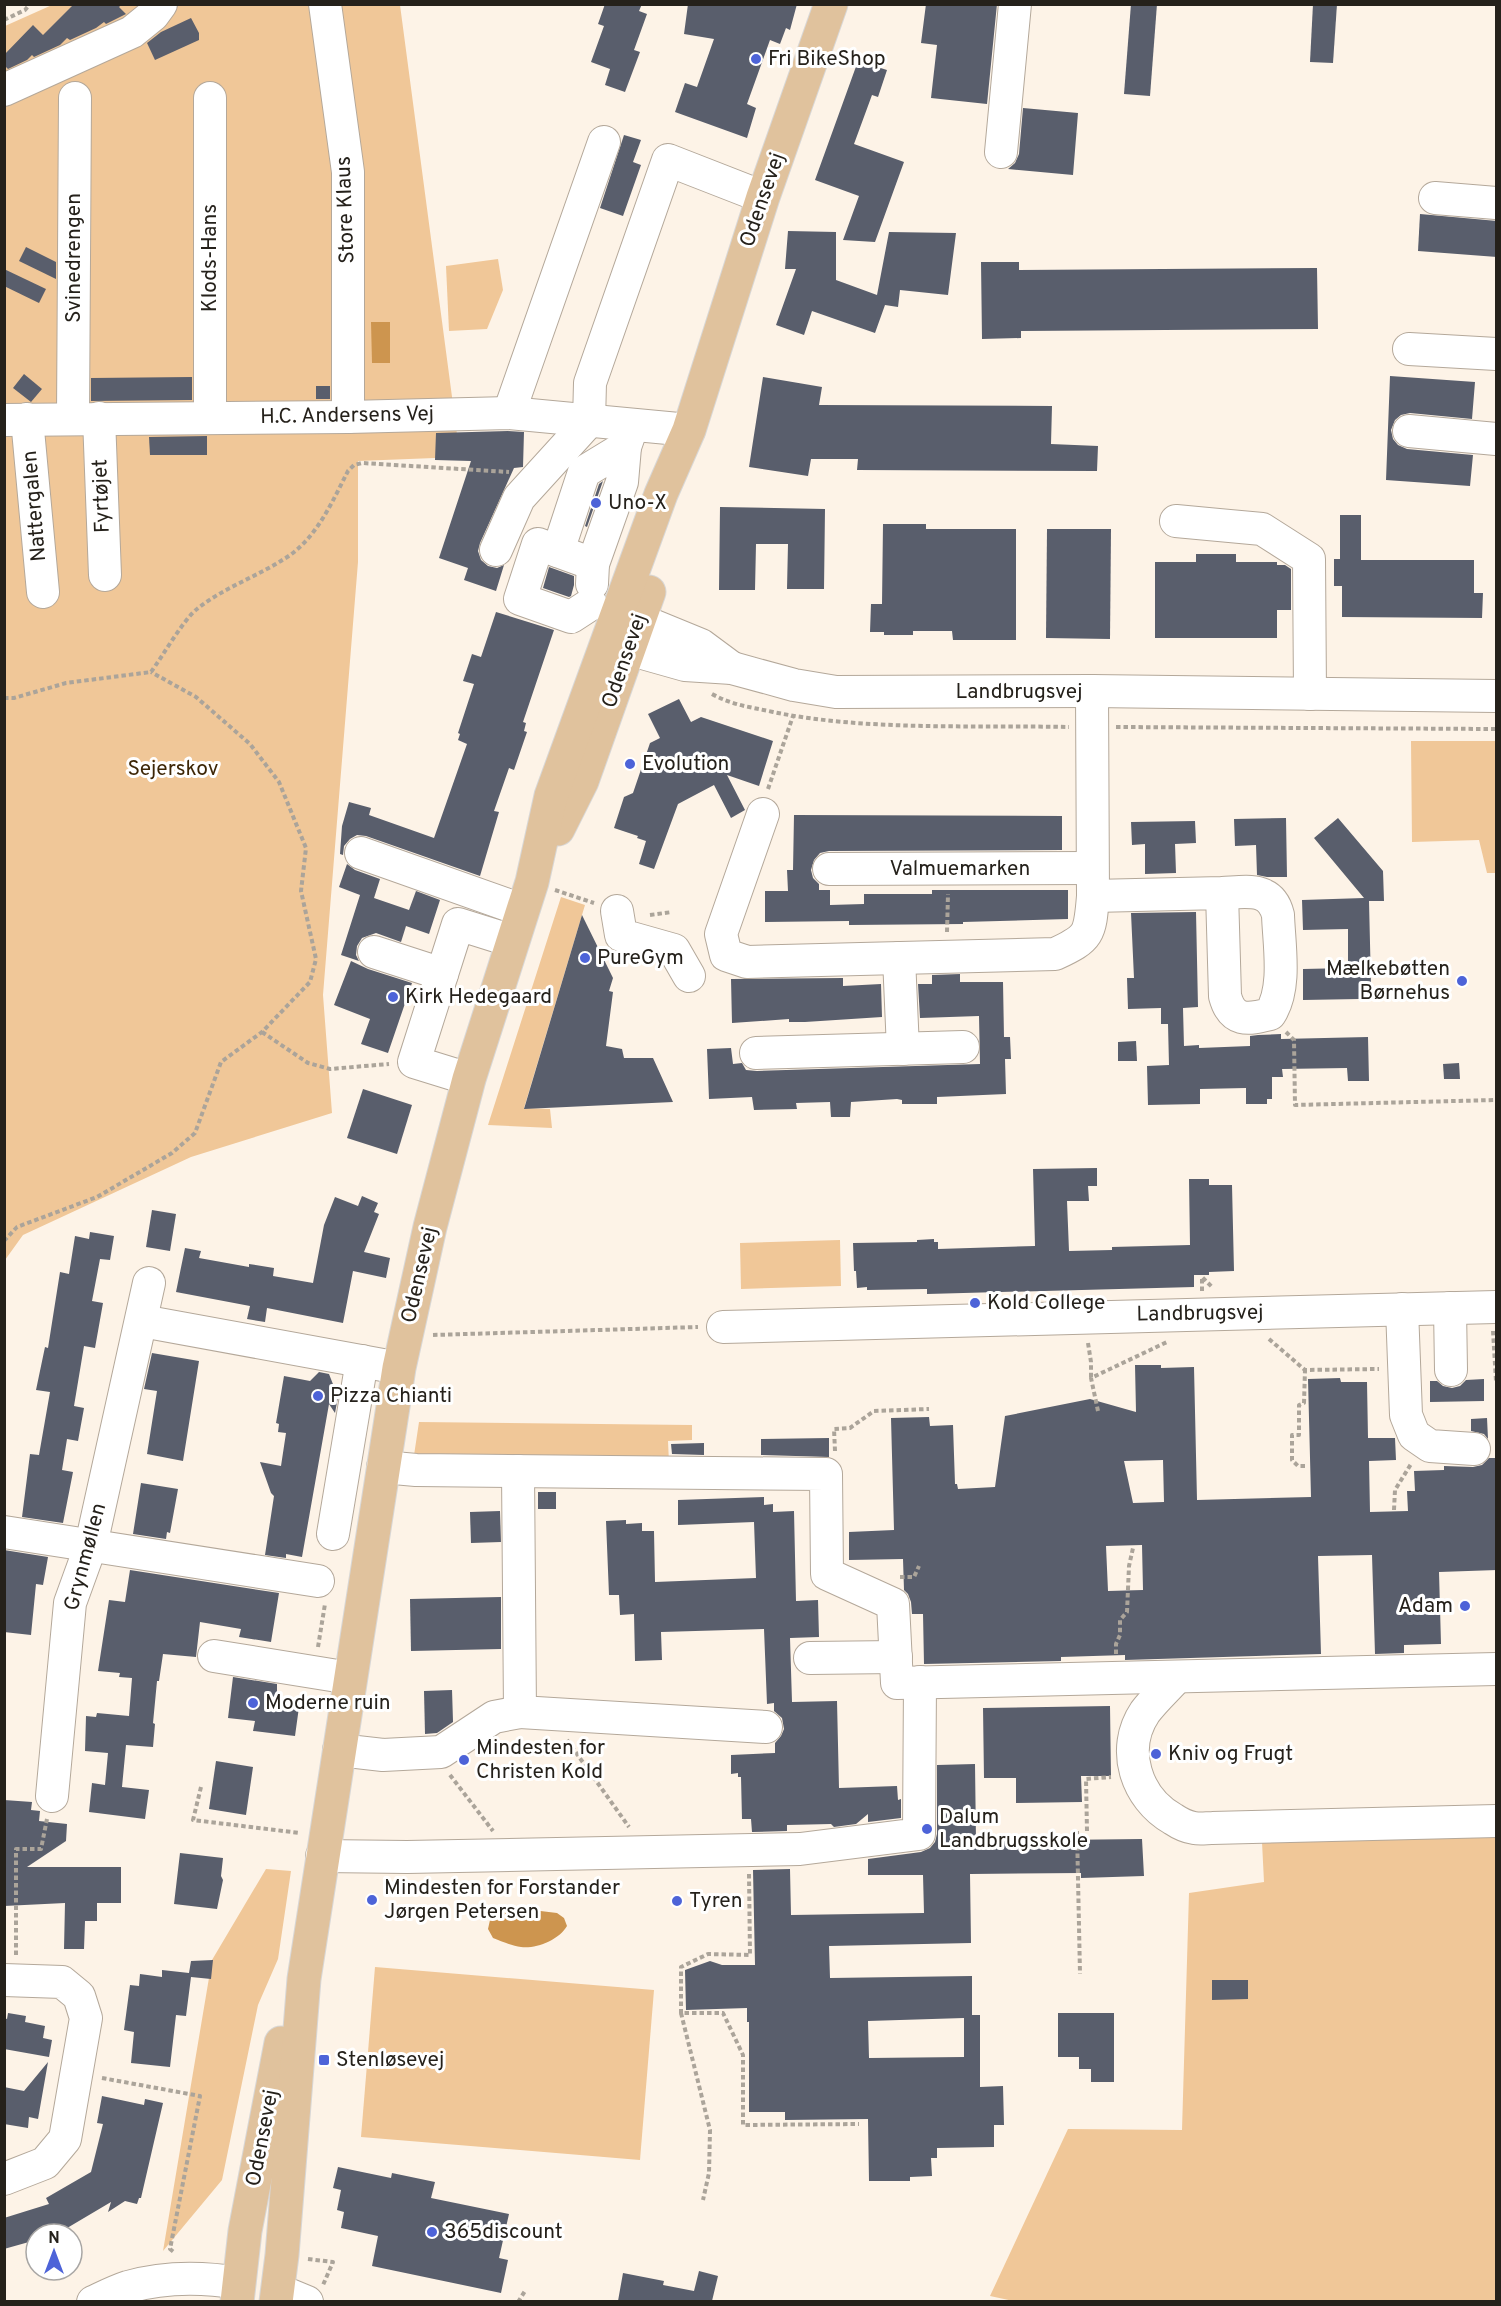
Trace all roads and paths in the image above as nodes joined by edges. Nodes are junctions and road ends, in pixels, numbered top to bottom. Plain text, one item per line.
1 (30, 4) edge
2 (161, 4) edge
3 (325, 4) edge
4 (831, 4) edge
5 (1015, 4) edge
6 (4, 20) edge
7 (4, 90) edge
8 (75, 98) dead end
9 (210, 98) dead end
10 (604, 142) dead end
11 (1001, 152) dead end
12 (763, 197) junction
13 (1436, 198) dead end
14 (1497, 203) edge
15 (1409, 349) dead end
16 (1497, 354) edge
17 (509, 413) junction
18 (348, 417) junction
19 (86, 418) junction
20 (210, 418) junction
21 (16, 420) edge
22 (589, 421) junction
23 (689, 430) junction
24 (1410, 431) dead end
25 (628, 437) junction
26 (1497, 439) edge
27 (519, 473) dead end
28 (1176, 521) dead end
29 (496, 550) dead end
30 (558, 551) junction
31 (593, 564) junction
32 (105, 575) dead end
33 (43, 592) dead end
34 (617, 625) junction
35 (151, 672) junction
36 (1092, 691) junction
37 (1310, 694) junction
38 (1497, 696) edge
39 (4, 698) edge
40 (793, 716) dead end
41 (763, 814) joint
42 (361, 853) dead end
43 (829, 869) dead end
44 (948, 869) junction
45 (1093, 882) junction
46 (1222, 893) junction
47 (527, 896) junction
48 (616, 911) dead end
49 (512, 941) junction
50 (374, 952) dead end
51 (726, 955) junction
52 (947, 956) junction
53 (899, 958) junction
54 (442, 974) junction
55 (1269, 1014) junction
56 (262, 1032) junction
57 (963, 1047) dead end
58 (903, 1049) junction
59 (756, 1053) dead end
60 (414, 1062) junction
61 (469, 1079) junction
62 (1497, 1100) edge
63 (4, 1241) edge
64 (149, 1283) dead end
65 (1494, 1307) edge
66 (1450, 1308) junction
67 (1402, 1309) junction
68 (1239, 1313) junction
69 (1203, 1314) junction
70 (1083, 1317) junction
71 (142, 1321) junction
72 (723, 1326) joint
73 (406, 1336) junction
74 (1172, 1340) dead end
75 (362, 1361) junction
76 (399, 1368) junction
77 (1404, 1368) junction
78 (1305, 1370) junction
79 (1451, 1370) dead end
80 (1090, 1378) junction
81 (1497, 1381) edge
82 (929, 1409) dead end
83 (1098, 1411) dead end
84 (1414, 1435) junction
85 (1474, 1449) dead end
86 (1305, 1466) dead end
87 (383, 1467) junction
88 (518, 1471) junction
89 (826, 1474) junction
90 (1394, 1510) dead end
91 (4, 1532) edge
92 (333, 1534) dead end
93 (91, 1545) junction
94 (1133, 1548) dead end
95 (318, 1581) joint
96 (214, 1656) dead end
97 (896, 1657) junction
98 (810, 1658) dead end
99 (1497, 1669) edge
100 (315, 1672) junction
101 (351, 1678) junction
102 (1176, 1678) junction
103 (1116, 1679) junction
104 (920, 1682) junction
105 (520, 1712) junction
106 (766, 1727) dead end
107 (561, 1731) dead end
108 (339, 1750) junction
109 (434, 1753) junction
110 (1136, 1775) junction
111 (201, 1787) dead end
112 (52, 1796) joint
113 (1497, 1821) edge
114 (1077, 1831) dead end
115 (1087, 1831) dead end
116 (323, 1846) junction
117 (748, 1850) junction
118 (647, 1852) junction
119 (511, 1855) junction
120 (1080, 1974) dead end
121 (304, 1979) junction
122 (10, 1980) edge
123 (681, 2013) junction
124 (77, 2073) junction
125 (858, 2124) dead end
126 (4, 2179) edge
127 (703, 2200) dead end
128 (207, 2278) junction
129 (525, 2291) dead end
130 (264, 2296) edge
131 (93, 2301) edge
132 (133, 2301) edge
133 (162, 2301) edge
134 (519, 2301) edge

1 - 6 path
2 - 7 street
3 - 18 street, Store Klaus
4 - 12 main road, Odensevej
5 - 11 street
8 - 19 street, Svinedrengen
9 - 20 street, Klods-Hans
10 - 17 street
12 - 22 street
12 - 23 main road, Odensevej
13 - 14 street
15 - 16 street
17 - 18 street, H.C. Andersens Vej
17 - 22 street, H.C. Andersens Vej
18 - 20 street, H.C. Andersens Vej
19 - 20 street, H.C. Andersens Vej
19 - 21 street, H.C. Andersens Vej
19 - 32 street, Fyrtøjet
21 - 33 street, Nattergalen
22 - 25 street, H.C. Andersens Vej
22 - 29 street
23 - 25 street, H.C. Andersens Vej
23 - 34 main road, Odensevej
24 - 26 street
25 - 30 street
25 - 31 street
27 - 35 path
28 - 37 street
30 - 31 street
30 - 34 street
31 - 34 street
34 - 36 street, Landbrugsvej
34 - 47 main road, Odensevej
35 - 39 path
35 - 56 path
36 - 37 street, Landbrugsvej
36 - 45 street
37 - 38 street, Landbrugsvej
40 - 41 path
41 - 51 street
42 - 47 street
43 - 44 street, Valmuemarken
44 - 45 street, Valmuemarken
44 - 52 path
45 - 46 street, Valmuemarken
45 - 52 street
46 - 55 street
46 - 55 street, Valmuemarken
47 - 49 main road, Odensevej
48 - 51 street
49 - 54 street
49 - 61 main road, Odensevej
50 - 54 street
51 - 53 street
52 - 53 street
53 - 58 street
54 - 60 street
55 - 62 path
56 - 60 path
56 - 63 path
57 - 58 street
58 - 59 street
60 - 61 street
61 - 73 main road, Odensevej
64 - 71 street, Grynmøllen
65 - 66 street, Landbrugsvej
65 - 81 path
66 - 67 street, Landbrugsvej
66 - 79 street
67 - 68 street, Landbrugsvej
67 - 77 street
68 - 69 street, Landbrugsvej
68 - 69 path
68 - 78 path
69 - 70 street, Landbrugsvej
70 - 72 street, Landbrugsvej
70 - 80 path
71 - 75 street
71 - 93 street, Grynmøllen
72 - 73 path
73 - 76 main road, Odensevej
74 - 80 path
75 - 76 street
75 - 92 street
76 - 87 main road, Odensevej
77 - 78 path
77 - 84 street
78 - 86 path
80 - 83 path
82 - 89 path
84 - 85 street
84 - 90 path
87 - 88 street
87 - 101 main road, Odensevej
88 - 89 street
88 - 105 street
89 - 97 street
91 - 93 street
93 - 95 street
93 - 112 street, Grynmøllen
94 - 103 path
95 - 100 path
96 - 100 street
97 - 98 street
97 - 104 street
99 - 102 street
100 - 101 street
101 - 108 main road, Odensevej
102 - 103 street
102 - 110 street
103 - 104 street
104 - 117 street
105 - 106 street
105 - 109 street
107 - 118 path
108 - 109 street
108 - 116 main road, Odensevej
109 - 119 path
110 - 113 street
110 - 115 path
111 - 116 path
112 - 122 path
114 - 120 path
116 - 119 street
116 - 121 main road, Odensevej
117 - 118 street
117 - 123 path
118 - 119 street
121 - 130 main road, Odensevej
121 - 130 main road, Odensevej
122 - 124 street
123 - 125 path
123 - 127 path
124 - 126 street
124 - 128 path
128 - 130 street
128 - 131 street
129 - 134 path
132 - 133 street

